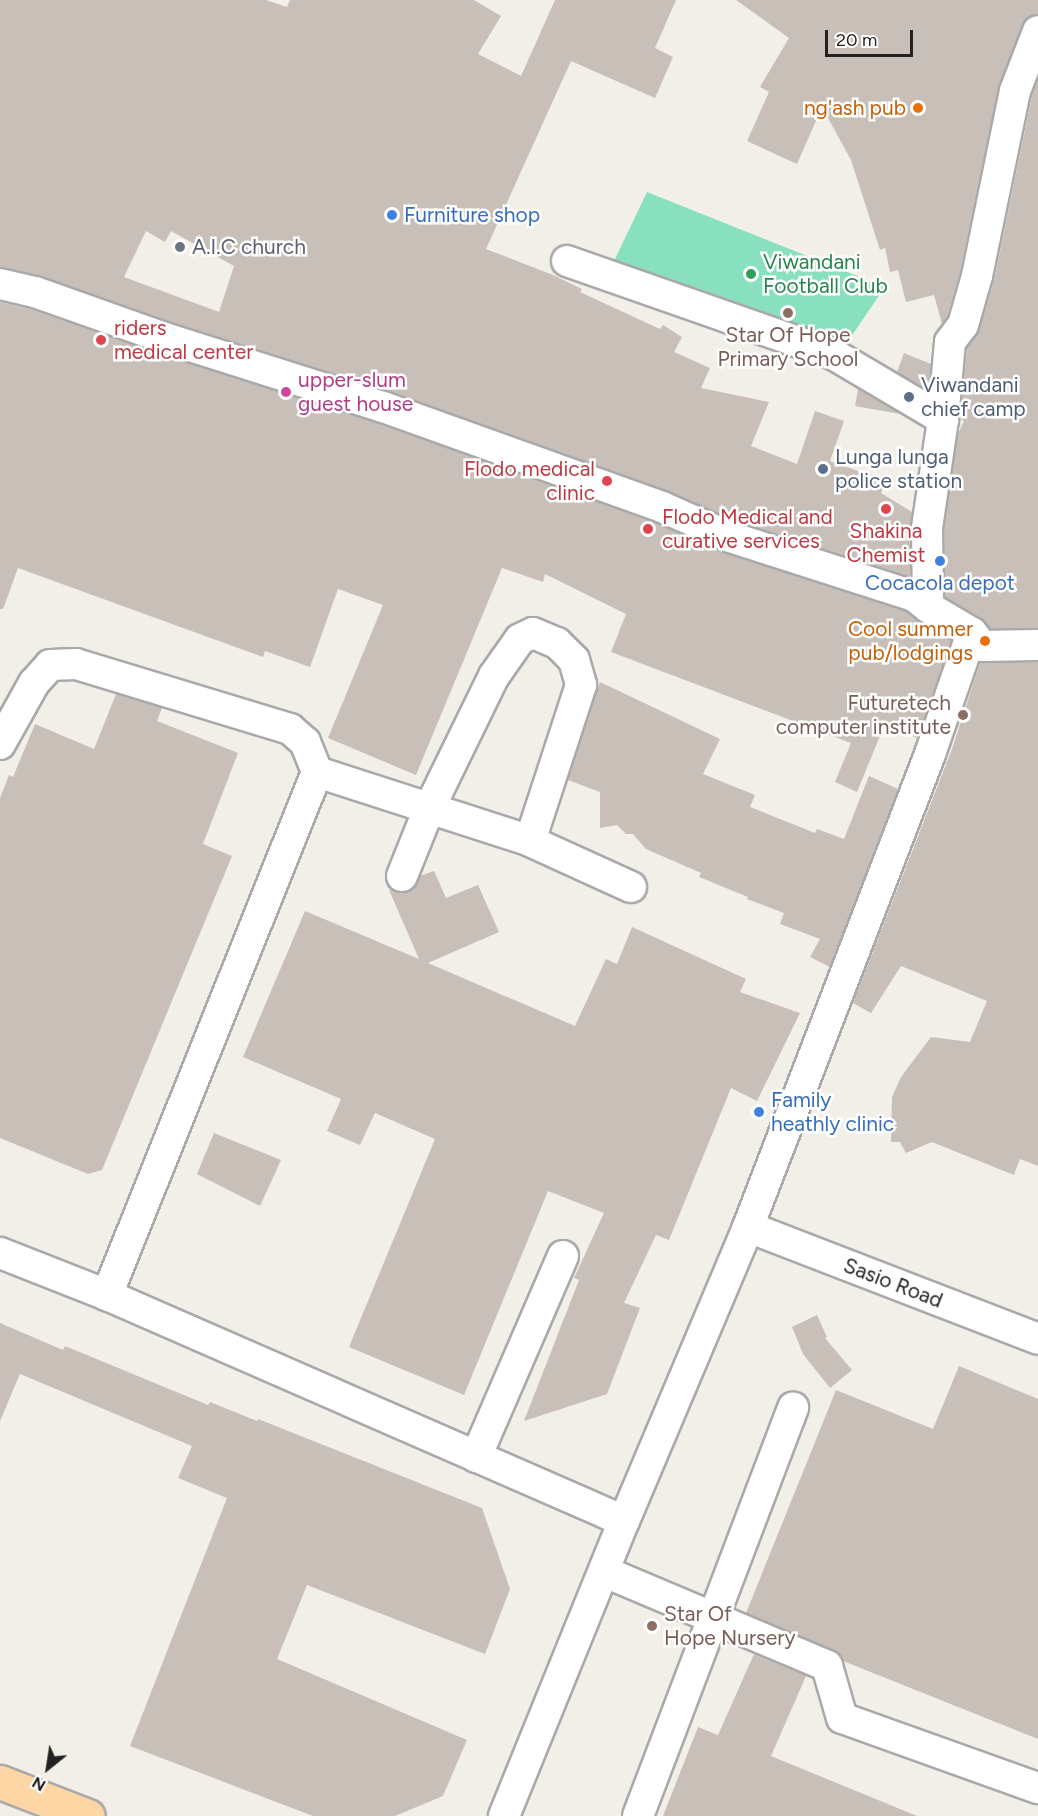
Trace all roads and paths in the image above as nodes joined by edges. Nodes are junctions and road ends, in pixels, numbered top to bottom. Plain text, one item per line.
1 (1038, 31) edge
2 (567, 261) dead end
3 (0, 284) edge
4 (942, 419) junction
5 (928, 607) junction
6 (972, 633) junction
7 (1038, 645) edge
8 (0, 744) edge
9 (316, 772) junction
10 (429, 809) junction
11 (530, 841) junction
12 (402, 876) dead end
13 (631, 887) dead end
14 (748, 1227) junction
15 (0, 1253) edge
16 (563, 1256) dead end
17 (107, 1295) junction
18 (1035, 1329) edge
19 (793, 1407) dead end
20 (476, 1457) junction
21 (624, 1521) junction
22 (605, 1572) junction
23 (712, 1618) junction
24 (0, 1782) edge
25 (1038, 1788) edge
26 (88, 1816) edge
27 (504, 1816) edge
28 (638, 1816) edge

1 - 4 street
2 - 4 street
3 - 5 street
4 - 5 street
5 - 6 street
6 - 7 street
6 - 14 street
8 - 9 street
9 - 10 street
9 - 17 street
10 - 11 street
10 - 11 street
10 - 12 street
11 - 13 street
14 - 18 street, Sasio Road
14 - 21 street
15 - 17 street
16 - 20 street
17 - 20 street
19 - 23 street
20 - 21 street
21 - 22 street
22 - 23 street
22 - 27 street
23 - 25 street
23 - 28 street
24 - 26 main road

